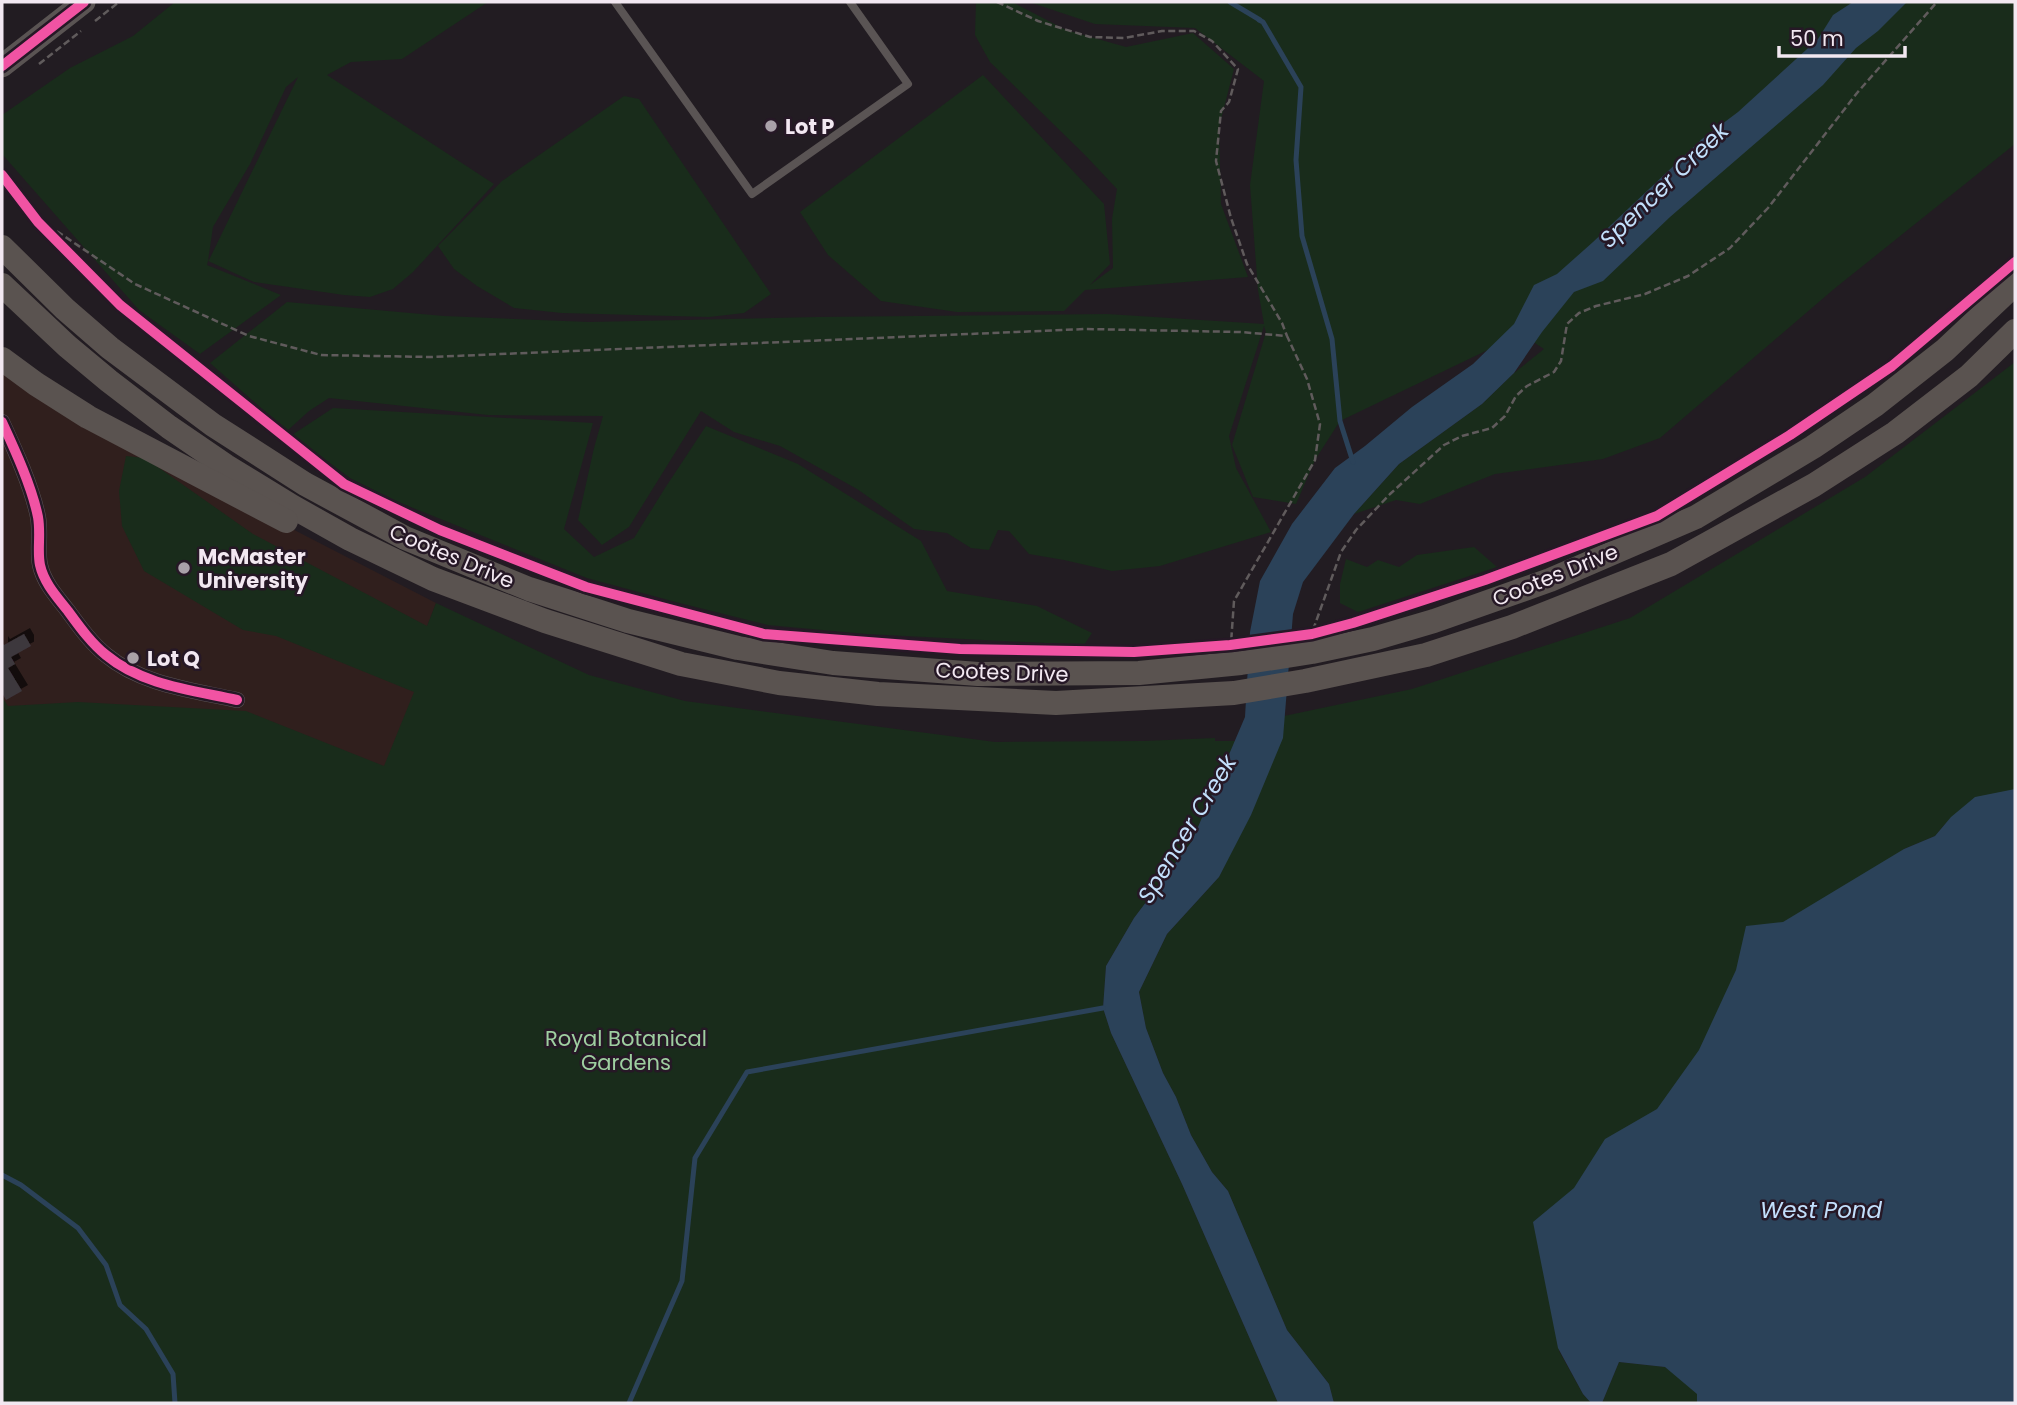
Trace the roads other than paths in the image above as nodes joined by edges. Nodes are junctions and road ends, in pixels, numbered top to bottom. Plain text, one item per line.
1 (84, 2) edge
2 (615, 2) edge
3 (850, 2) edge
4 (2, 66) edge
5 (2, 236) edge
6 (2, 247) edge
7 (26, 272) junction
8 (2015, 284) edge
9 (2, 285) edge
10 (2015, 331) edge
11 (2, 359) edge
12 (2, 422) edge
13 (433, 579) junction
14 (237, 700) dead end

1 - 4 street
2 - 3 lane
5 - 7 main road
6 - 7 main road, Cootes Drive
7 - 8 main road, Cootes Drive
9 - 13 main road, Cootes Drive
10 - 13 main road, Cootes Drive
11 - 13 main road
12 - 14 street

